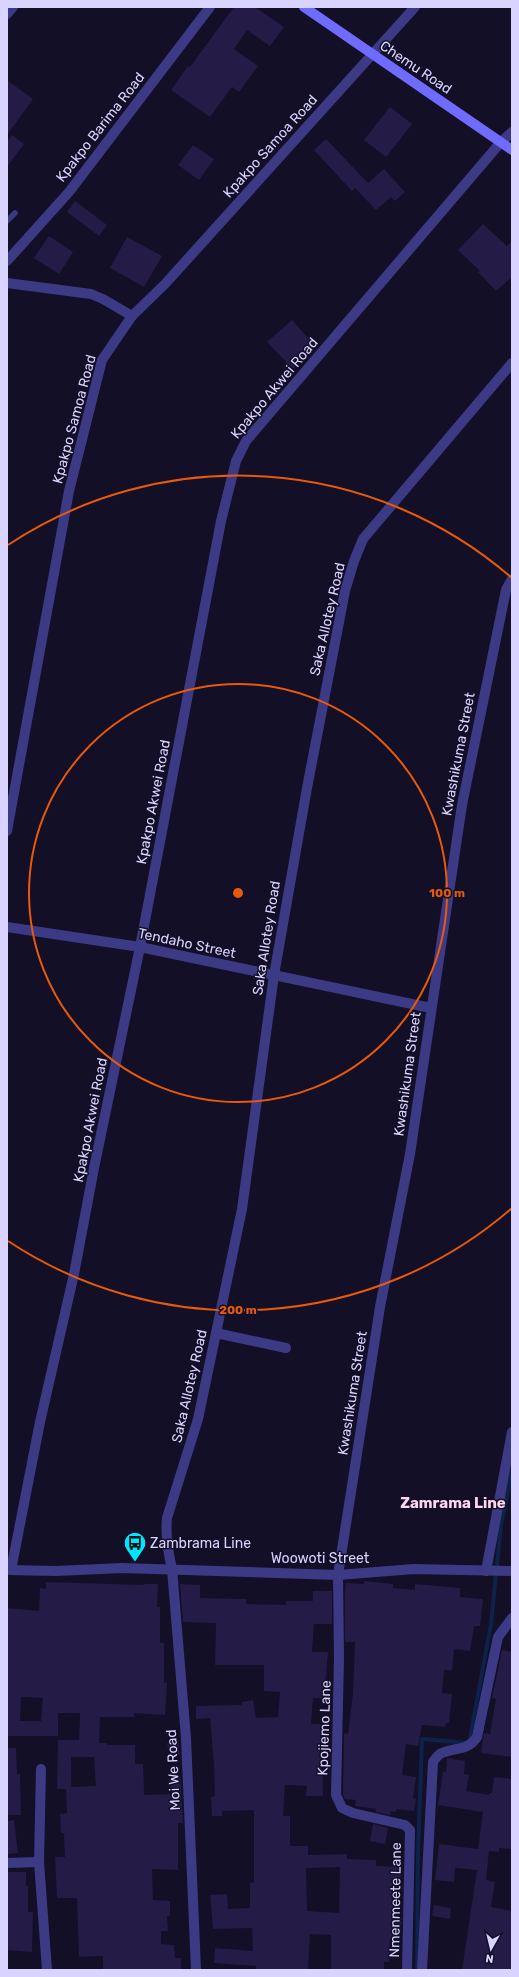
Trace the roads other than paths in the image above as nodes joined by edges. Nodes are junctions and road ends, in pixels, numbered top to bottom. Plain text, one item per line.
1 (13, 7) edge
2 (210, 7) edge
3 (304, 7) edge
4 (415, 7) edge
5 (7, 14) edge
6 (373, 54) junction
7 (512, 132) edge
8 (501, 142) junction
9 (512, 150) edge
10 (15, 213) dead end
11 (7, 221) edge
12 (7, 261) edge
13 (7, 283) edge
14 (132, 316) junction
15 (512, 363) edge
16 (512, 579) edge
17 (7, 831) edge
18 (7, 927) edge
19 (140, 947) junction
20 (274, 975) junction
21 (431, 1008) junction
22 (216, 1333) junction
23 (286, 1348) dead end
24 (512, 1432) edge
25 (172, 1569) junction
26 (9, 1570) edge
27 (490, 1571) junction
28 (512, 1571) edge
29 (338, 1575) junction
30 (512, 1618) edge
31 (41, 1769) dead end
32 (410, 1830) joint
33 (39, 1862) junction
34 (7, 1863) edge
35 (47, 1970) edge
36 (196, 1970) edge
37 (407, 1970) edge
38 (422, 1970) edge

1 - 5 street
2 - 12 street, Kpakpo Barima Road
3 - 6 street, Chemu Road
4 - 6 street, Kpakpo Samoa Road
6 - 8 street, Chemu Road
6 - 14 street, Kpakpo Samoa Road
7 - 8 street, Kpakpo Akwei Road
8 - 9 street, Chemu Road
8 - 19 street, Kpakpo Akwei Road
10 - 11 lane
13 - 14 street
14 - 17 street, Kpakpo Samoa Road
15 - 20 street, Saka Allotey Road
16 - 21 street, Kwashikuma Street
18 - 19 street, Tendaho Street
19 - 20 street, Tendaho Street
19 - 26 street, Kpakpo Akwei Road
20 - 21 street, Tendaho Street
20 - 22 street, Saka Allotey Road
21 - 29 street, Kwashikuma Street
22 - 23 street
22 - 25 street, Saka Allotey Road
24 - 27 street
25 - 26 street, Woowoti Street
25 - 29 street, Woowoti Street
25 - 36 street, Moi We Road
27 - 28 street, Woowoti Street
27 - 29 street, Woowoti Street
29 - 32 street, Kpojiemo Lane
30 - 38 street
31 - 33 street
32 - 37 street, Nmenmeete Lane
33 - 34 street
33 - 35 street

